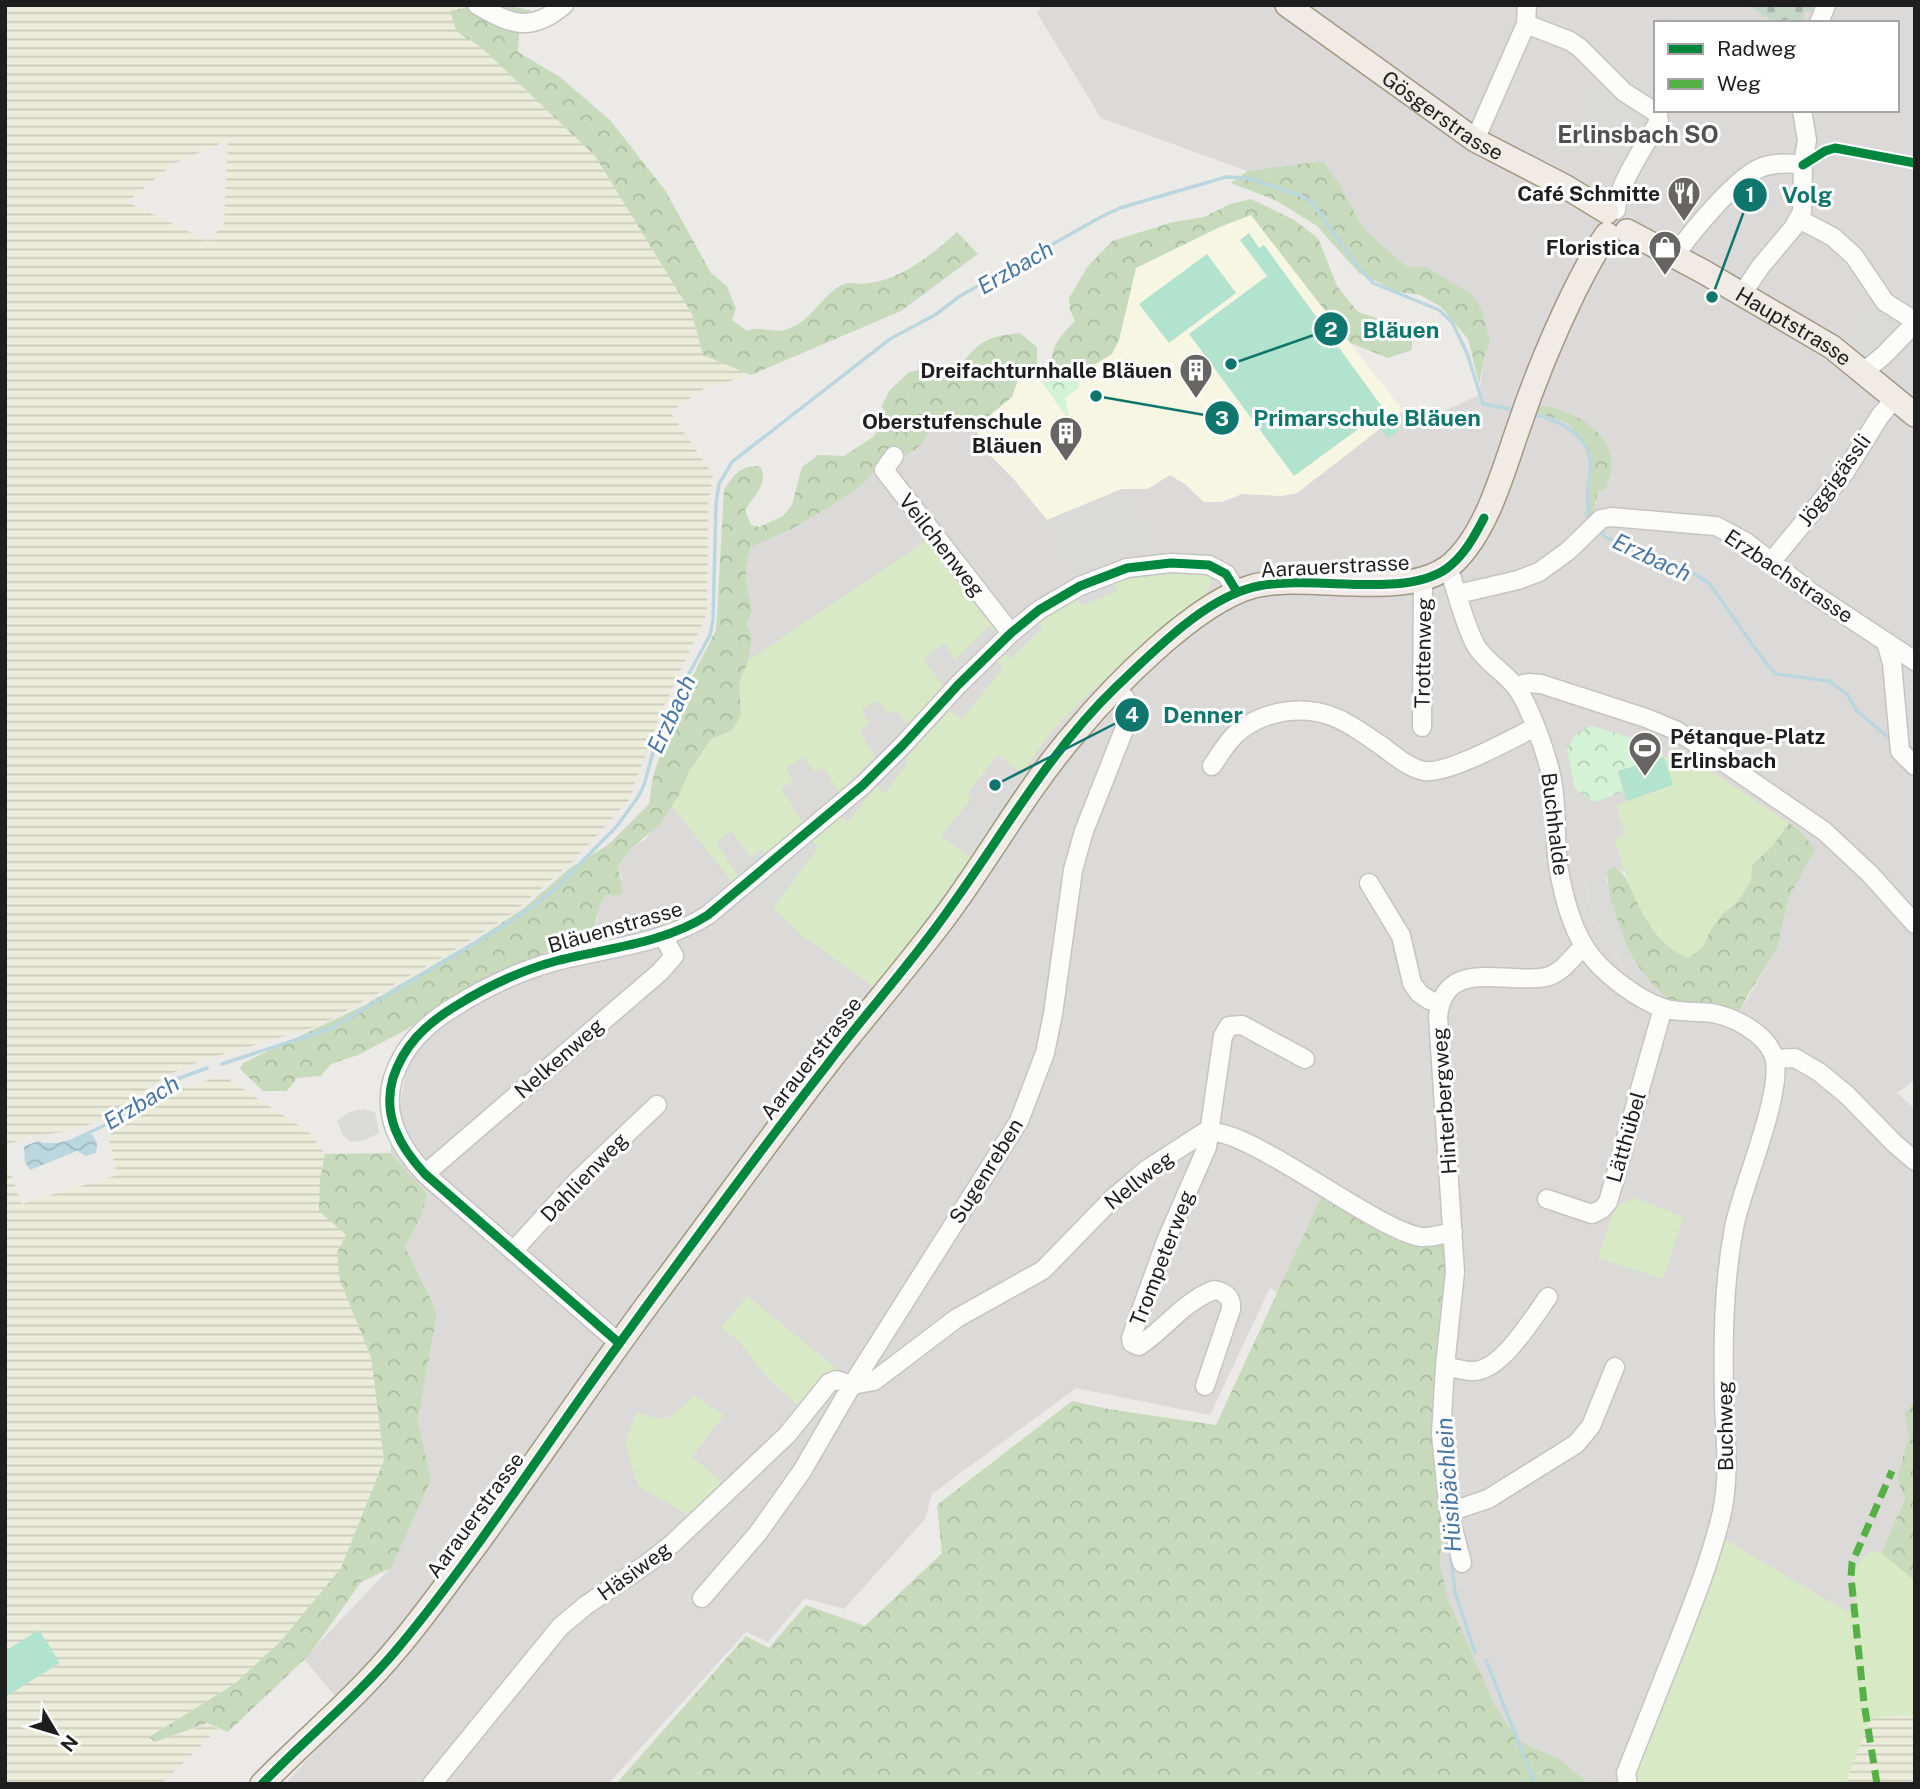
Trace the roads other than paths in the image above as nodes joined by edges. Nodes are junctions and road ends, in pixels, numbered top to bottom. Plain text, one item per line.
1 (477, 5) edge
2 (565, 5) edge
3 (1287, 5) edge
4 (1527, 5) edge
5 (1526, 24) junction
6 (1654, 111) edge
7 (1655, 112) edge
8 (1802, 112) edge
9 (1475, 140) junction
10 (1803, 164) junction
11 (1799, 219) junction
12 (1614, 222) junction
13 (1675, 256) junction
14 (1742, 294) junction
15 (1915, 322) edge
16 (1863, 372) junction
17 (1894, 399) junction
18 (1915, 415) edge
19 (894, 456) dead end
20 (1772, 561) junction
21 (1448, 568) junction
22 (1423, 579) junction
23 (1237, 592) junction
24 (1458, 594) junction
25 (1011, 633) junction
26 (1886, 642) junction
27 (1915, 661) edge
28 (1516, 686) junction
29 (1115, 688) junction
30 (1422, 727) dead end
31 (1534, 728) junction
32 (1212, 766) dead end
33 (1915, 766) edge
34 (1369, 883) dead end
35 (1915, 924) edge
36 (663, 936) junction
37 (1583, 946) junction
38 (1439, 1003) junction
39 (1663, 1008) junction
40 (1305, 1059) dead end
41 (1775, 1059) junction
42 (657, 1105) dead end
43 (1210, 1130) junction
44 (1915, 1160) edge
45 (425, 1174) junction
46 (1547, 1199) dead end
47 (1453, 1232) junction
48 (514, 1250) junction
49 (1548, 1297) dead end
50 (619, 1343) junction
51 (1445, 1367) junction
52 (1615, 1367) dead end
53 (852, 1385) junction
54 (1205, 1386) dead end
55 (1449, 1512) junction
56 (1462, 1563) dead end
57 (702, 1598) dead end
58 (262, 1784) edge
59 (432, 1784) edge
60 (1628, 1784) edge

1 - 2 street
3 - 9 main road, Gösgerstrasse
4 - 5 street
5 - 6 street
5 - 9 street
7 - 12 street
8 - 10 street
9 - 12 main road, Gösgerstrasse
10 - 11 street
10 - 13 street
11 - 14 street
11 - 15 street
12 - 13 main road, Hauptstrasse
12 - 21 main road, Aarauerstrasse
13 - 14 main road, Hauptstrasse
14 - 16 main road, Hauptstrasse
15 - 16 street
16 - 17 main road, Hauptstrasse
17 - 18 main road, Hauptstrasse
17 - 20 street, Jöggigässli
19 - 25 street, Veilchenweg
20 - 24 street, Erzbachstrasse
20 - 26 street, Erzbachstrasse
21 - 22 main road, Aarauerstrasse
21 - 24 street, Buchhalde
22 - 23 main road, Aarauerstrasse
22 - 30 street, Trottenweg
23 - 25 street, Bläuenstrasse
23 - 29 main road, Aarauerstrasse
24 - 28 street, Buchhalde
25 - 36 street, Bläuenstrasse
26 - 27 street, Erzbachstrasse
26 - 33 street
28 - 31 street, Buchhalde
28 - 35 street
29 - 50 main road, Aarauerstrasse
29 - 53 street, Sugenreben
31 - 32 street
31 - 37 street, Buchhalde
34 - 38 street
36 - 45 street, Nelkenweg
36 - 45 street, Bläuenstrasse
37 - 38 street, Hinterbergweg
37 - 39 street, Buchhalde
38 - 47 street, Hinterbergweg
39 - 41 street, Buchhalde
39 - 46 street, Lätthübel
40 - 43 street
41 - 44 street
41 - 60 street, Buchweg
42 - 48 street, Dahlienweg
43 - 47 street
43 - 53 street, Nellweg
43 - 54 street, Trompeterweg
45 - 48 street, Bläuenstrasse
47 - 51 street, Hinterbergweg
48 - 50 street, Bläuenstrasse
49 - 51 street
50 - 58 main road, Aarauerstrasse
51 - 55 street, Hinterbergweg
52 - 55 street
53 - 57 street, Sugenreben
53 - 59 street, Häsiweg
55 - 56 street, Hinterbergweg

